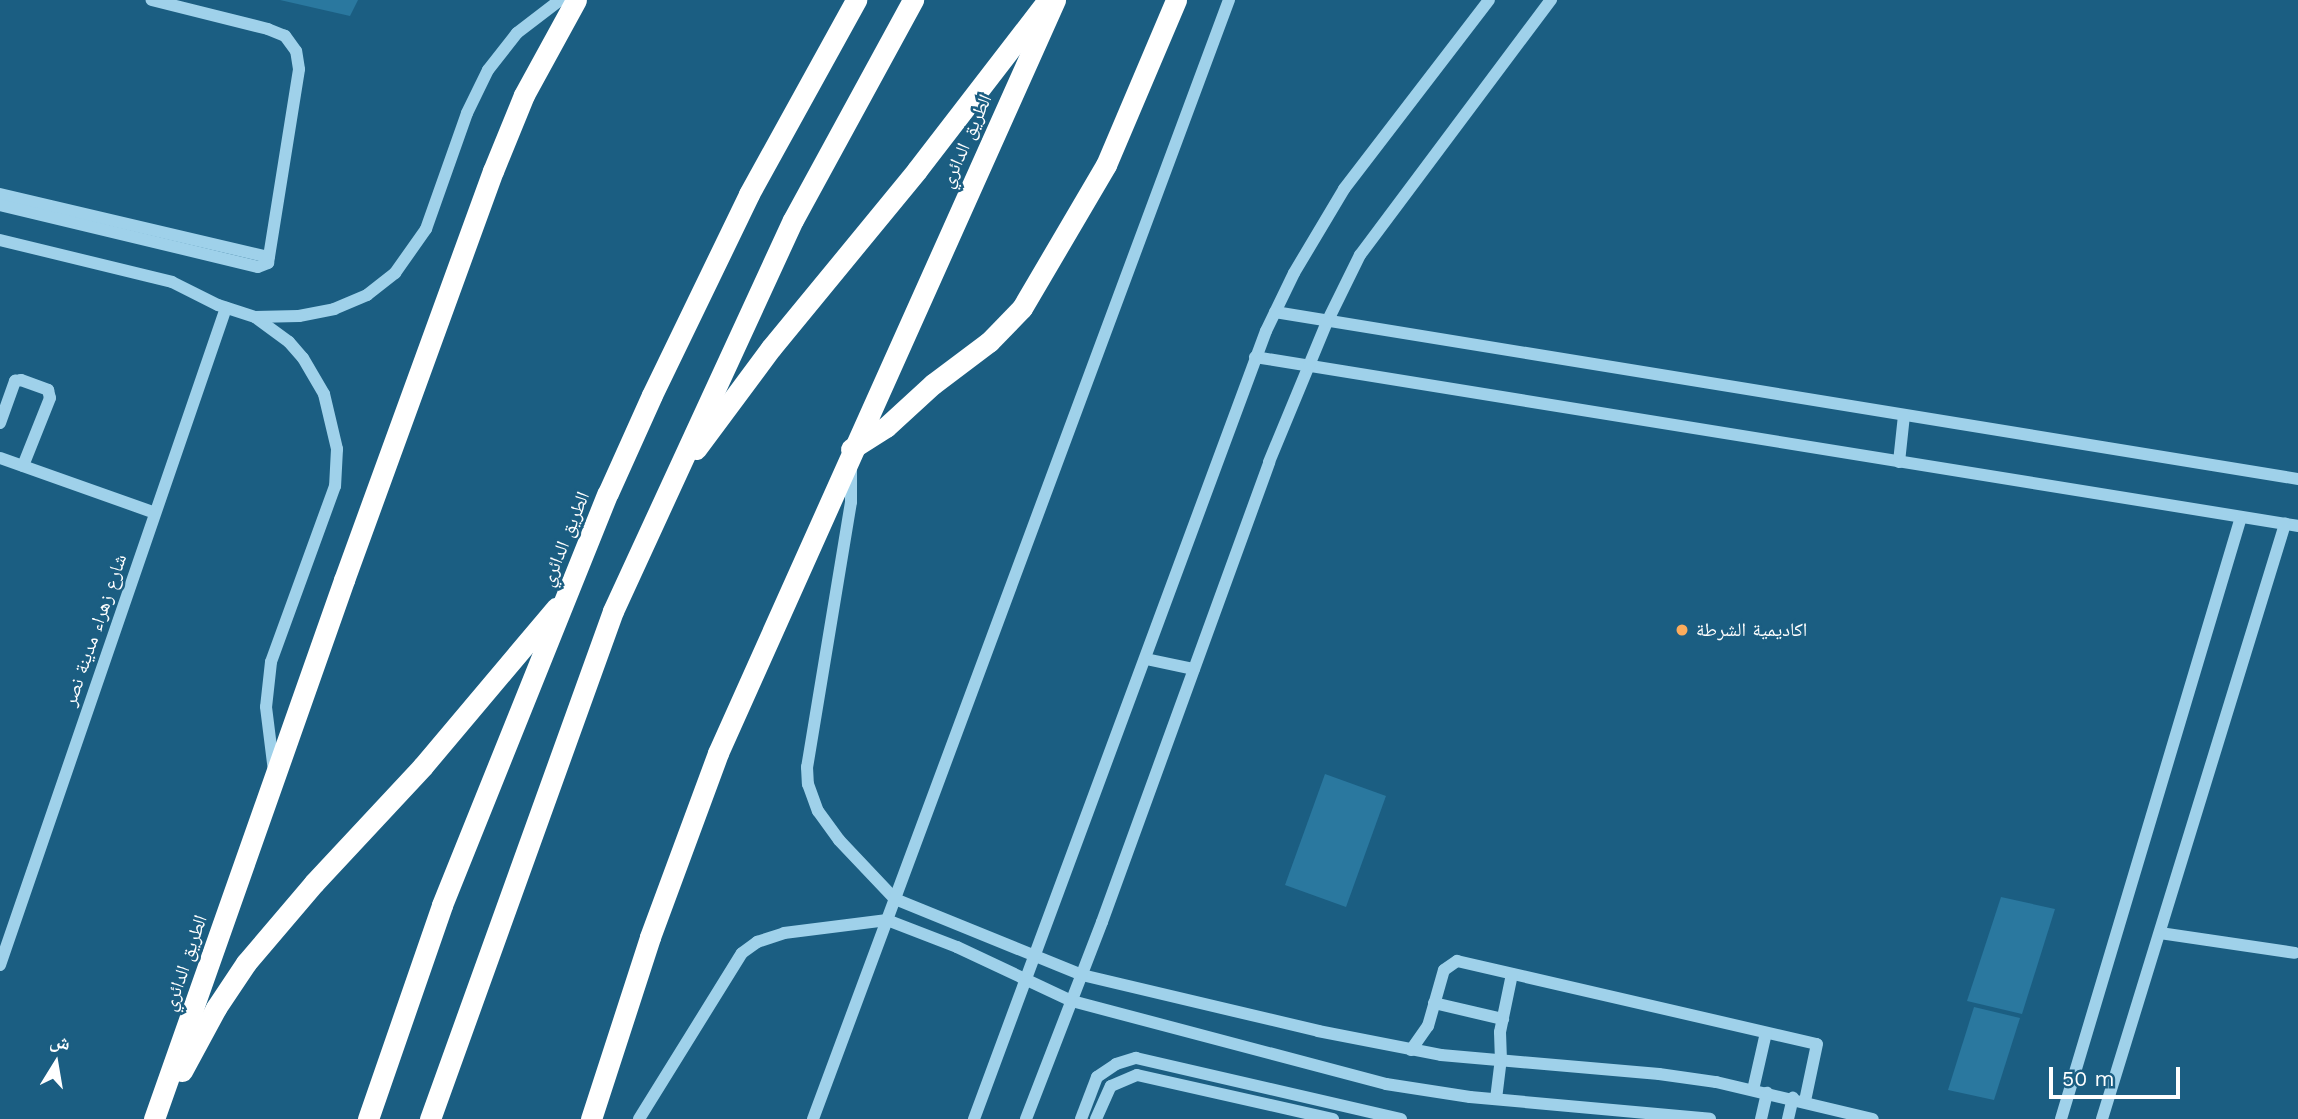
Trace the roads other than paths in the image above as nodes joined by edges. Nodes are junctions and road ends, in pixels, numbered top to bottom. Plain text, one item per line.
1 (152, 0) edge
2 (560, 0) edge
3 (576, 0) edge
4 (856, 0) edge
5 (913, 0) edge
6 (1047, 0) edge
7 (1055, 0) edge
8 (1176, 0) edge
9 (1229, 0) edge
10 (1489, 0) edge
11 (1551, 0) edge
12 (0, 194) edge
13 (0, 205) edge
14 (0, 240) edge
15 (269, 257) junction
16 (226, 308) junction
17 (1275, 312) junction
18 (255, 317) junction
19 (1327, 322) junction
20 (1255, 357) junction
21 (1307, 368) junction
22 (1904, 415) junction
23 (0, 423) edge
24 (850, 451) junction
25 (0, 458) edge
26 (1899, 461) junction
27 (23, 466) junction
28 (2298, 479) edge
29 (668, 488) junction
30 (155, 513) junction
31 (2241, 517) junction
32 (2291, 525) edge
33 (565, 599) junction
34 (1146, 659) junction
35 (1194, 669) junction
36 (275, 775) junction
37 (895, 899) junction
38 (887, 920) junction
39 (2160, 933) junction
40 (1036, 954) junction
41 (2297, 955) edge
42 (0, 965) edge
43 (1512, 974) junction
44 (1082, 975) junction
45 (1026, 979) junction
46 (1072, 1001) junction
47 (1434, 1003) junction
48 (1503, 1020) junction
49 (1766, 1033) junction
50 (1411, 1050) junction
51 (1501, 1061) junction
52 (1753, 1090) junction
53 (1767, 1093) junction
54 (1296, 1094) junction
55 (653, 1097) junction
56 (1496, 1099) junction
57 (1799, 1099) junction
58 (1290, 1114) edge
59 (155, 1119) edge
60 (368, 1119) edge
61 (430, 1119) edge
62 (592, 1119) edge
63 (639, 1119) edge
64 (647, 1119) edge
65 (813, 1119) edge
66 (974, 1119) edge
67 (1026, 1119) edge
68 (1081, 1119) edge
69 (1096, 1119) edge
70 (1333, 1119) edge
71 (1401, 1119) edge
72 (1710, 1119) edge
73 (1761, 1119) edge
74 (1788, 1119) edge
75 (1873, 1119) edge
76 (2061, 1119) edge
77 (2102, 1119) edge

1 - 15 street
2 - 18 street
3 - 36 highway, الطريق الدائري
4 - 33 highway, الطريق الدائري
5 - 29 highway
6 - 29 highway
7 - 24 highway, الطريق الدائري
8 - 24 highway
9 - 37 street
10 - 17 street
11 - 19 street
12 - 15 street
13 - 15 street
14 - 16 street
16 - 18 street
16 - 30 street, شارع زهراء مدينة نصر
17 - 19 street
17 - 20 street
18 - 36 street
19 - 21 street
19 - 22 street
20 - 21 street
20 - 34 street
21 - 26 street
21 - 35 street
22 - 26 street
22 - 28 street
23 - 27 street
24 - 37 street
24 - 62 highway, الطريق الدائري
25 - 27 street
26 - 31 street
27 - 30 street
29 - 61 highway
30 - 42 street, شارع زهراء مدينة نصر
31 - 32 street
31 - 76 street
32 - 39 street
33 - 59 highway
33 - 60 highway, الطريق الدائري
34 - 35 street
34 - 40 street
35 - 44 street
36 - 59 highway, الطريق الدائري
37 - 38 street
37 - 40 street
38 - 45 street
38 - 55 street
38 - 65 street
39 - 41 street
39 - 77 street
40 - 44 street
40 - 45 street
43 - 47 street
43 - 48 street
43 - 49 street
44 - 46 street
44 - 50 street
45 - 46 street
45 - 66 street
46 - 56 street
46 - 67 street
47 - 48 street
47 - 50 street
48 - 51 street
49 - 52 street
49 - 57 street
50 - 51 street
51 - 52 street
51 - 56 street
52 - 53 street
53 - 57 street
53 - 73 street
54 - 58 street
54 - 68 street
54 - 71 street
55 - 63 street
55 - 64 street
56 - 72 street
57 - 74 street
57 - 75 street
58 - 69 street
58 - 70 street

